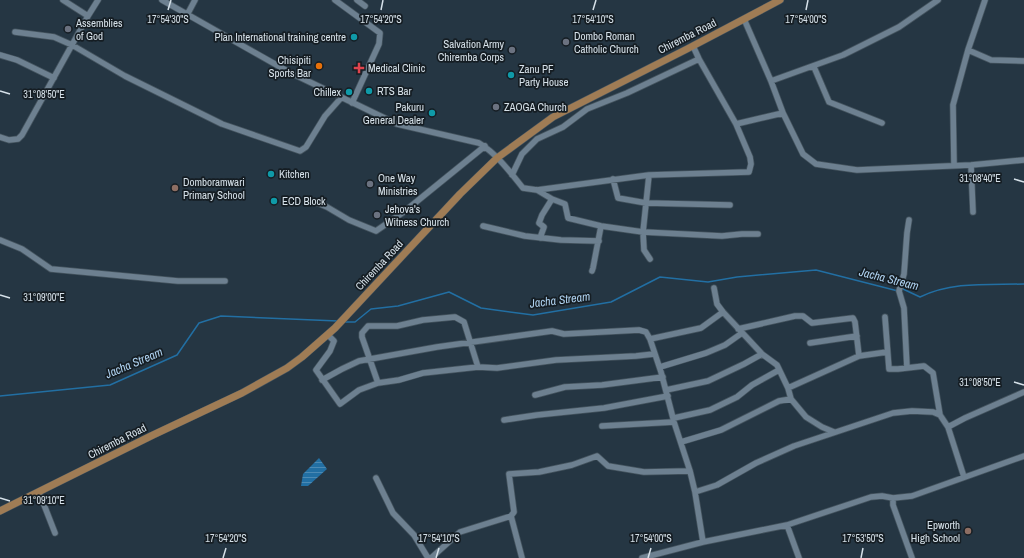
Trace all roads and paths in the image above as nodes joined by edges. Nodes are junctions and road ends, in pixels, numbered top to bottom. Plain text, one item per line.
1 (63, 0) edge
2 (98, 0) edge
3 (162, 0) edge
4 (195, 0) edge
5 (334, 0) edge
6 (358, 0) edge
7 (780, 0) edge
8 (938, 0) edge
9 (986, 0) edge
10 (365, 6) dead end
11 (187, 15) junction
12 (88, 16) junction
13 (744, 19) junction
14 (16, 32) dead end
15 (72, 45) junction
16 (693, 46) junction
17 (968, 50) junction
18 (0, 55) edge
19 (699, 58) junction
20 (1024, 61) edge
21 (814, 66) junction
22 (54, 78) junction
23 (621, 81) junction
24 (771, 81) junction
25 (627, 93) junction
26 (341, 98) junction
27 (352, 104) junction
28 (783, 113) junction
29 (882, 123) dead end
30 (736, 124) junction
31 (0, 137) edge
32 (485, 146) junction
33 (497, 158) junction
34 (1024, 160) edge
35 (954, 165) junction
36 (971, 165) junction
37 (512, 175) junction
38 (649, 175) junction
39 (613, 179) junction
40 (537, 190) junction
41 (552, 199) junction
42 (313, 201) dead end
43 (646, 203) junction
44 (730, 205) dead end
45 (973, 212) dead end
46 (909, 220) dead end
47 (483, 226) dead end
48 (601, 226) junction
49 (643, 232) junction
50 (758, 234) dead end
51 (540, 238) junction
52 (0, 240) edge
53 (599, 241) junction
54 (650, 259) dead end
55 (592, 271) dead end
56 (225, 281) dead end
57 (714, 288) dead end
58 (723, 312) junction
59 (885, 317) dead end
60 (740, 331) junction
61 (328, 335) junction
62 (857, 336) junction
63 (650, 339) junction
64 (810, 343) dead end
65 (470, 344) junction
66 (887, 352) junction
67 (654, 354) junction
68 (762, 354) junction
69 (859, 356) junction
70 (370, 359) junction
71 (478, 367) junction
72 (660, 367) junction
73 (907, 368) junction
74 (779, 370) junction
75 (663, 378) junction
76 (322, 380) junction
77 (378, 383) junction
78 (788, 388) junction
79 (666, 390) junction
80 (1024, 392) edge
81 (535, 394) dead end
82 (668, 396) junction
83 (791, 399) junction
84 (940, 415) junction
85 (504, 420) dead end
86 (674, 420) junction
87 (602, 426) dead end
88 (948, 428) junction
89 (834, 432) junction
90 (681, 442) junction
91 (1024, 456) edge
92 (690, 471) junction
93 (964, 477) junction
94 (376, 478) dead end
95 (39, 492) junction
96 (695, 492) junction
97 (893, 498) junction
98 (0, 512) edge
99 (511, 516) junction
100 (787, 525) junction
101 (55, 533) dead end
102 (703, 542) junction
103 (910, 557) edge
104 (428, 558) edge
105 (431, 558) edge
106 (522, 558) edge
107 (642, 558) edge
108 (799, 558) edge

1 - 12 street
2 - 12 street
3 - 11 street
4 - 11 street
5 - 27 street
6 - 10 street
7 - 13 main road, Chiremba Road
8 - 21 street
9 - 17 street
11 - 26 street
12 - 15 street
13 - 16 main road, Chiremba Road
13 - 24 street
14 - 15 street
15 - 22 street
15 - 26 street
16 - 19 street
16 - 23 main road, Chiremba Road
17 - 20 street
17 - 35 street
18 - 22 street
19 - 25 street
19 - 30 street
21 - 24 street
21 - 29 street
22 - 31 street
23 - 25 street
23 - 33 main road, Chiremba Road
24 - 28 street
25 - 37 street
26 - 27 street
27 - 32 street
28 - 30 street
28 - 35 street
30 - 38 street
32 - 33 street
32 - 42 street
33 - 37 street
33 - 61 main road, Chiremba Road
34 - 36 street
35 - 36 street
36 - 45 street
37 - 40 street
38 - 39 street
38 - 43 street
39 - 40 street
39 - 43 street
40 - 41 street
41 - 48 street
41 - 51 street
43 - 44 street
43 - 49 street
46 - 73 street
47 - 51 street
48 - 49 street
48 - 53 street
49 - 50 street
49 - 54 street
51 - 53 street
52 - 56 street
53 - 55 street
57 - 58 street
58 - 60 street
58 - 63 street
59 - 66 street
60 - 62 street
60 - 68 street
60 - 72 street
61 - 76 street
61 - 95 main road, Chiremba Road
62 - 64 street
62 - 69 street
63 - 65 street
63 - 67 street
65 - 70 street
65 - 70 street
65 - 71 street
66 - 69 street
66 - 73 street
67 - 71 street
67 - 72 street
68 - 74 street
68 - 79 street
69 - 78 street
70 - 76 street
70 - 77 street
71 - 77 street
72 - 75 street
73 - 84 street
74 - 78 street
74 - 86 street
75 - 79 street
75 - 81 street
76 - 77 street
78 - 83 street
79 - 82 street
80 - 88 street
82 - 85 street
82 - 86 street
83 - 89 street
83 - 90 street
84 - 88 street
84 - 89 street
86 - 87 street
86 - 90 street
88 - 93 street
89 - 96 street
90 - 92 street
91 - 93 street
92 - 96 street
92 - 99 street
93 - 97 street
94 - 104 street
95 - 98 main road, Chiremba Road
95 - 101 street
96 - 102 street
97 - 100 street
97 - 103 street
99 - 105 street
99 - 106 street
100 - 102 street
100 - 108 street
102 - 107 street

